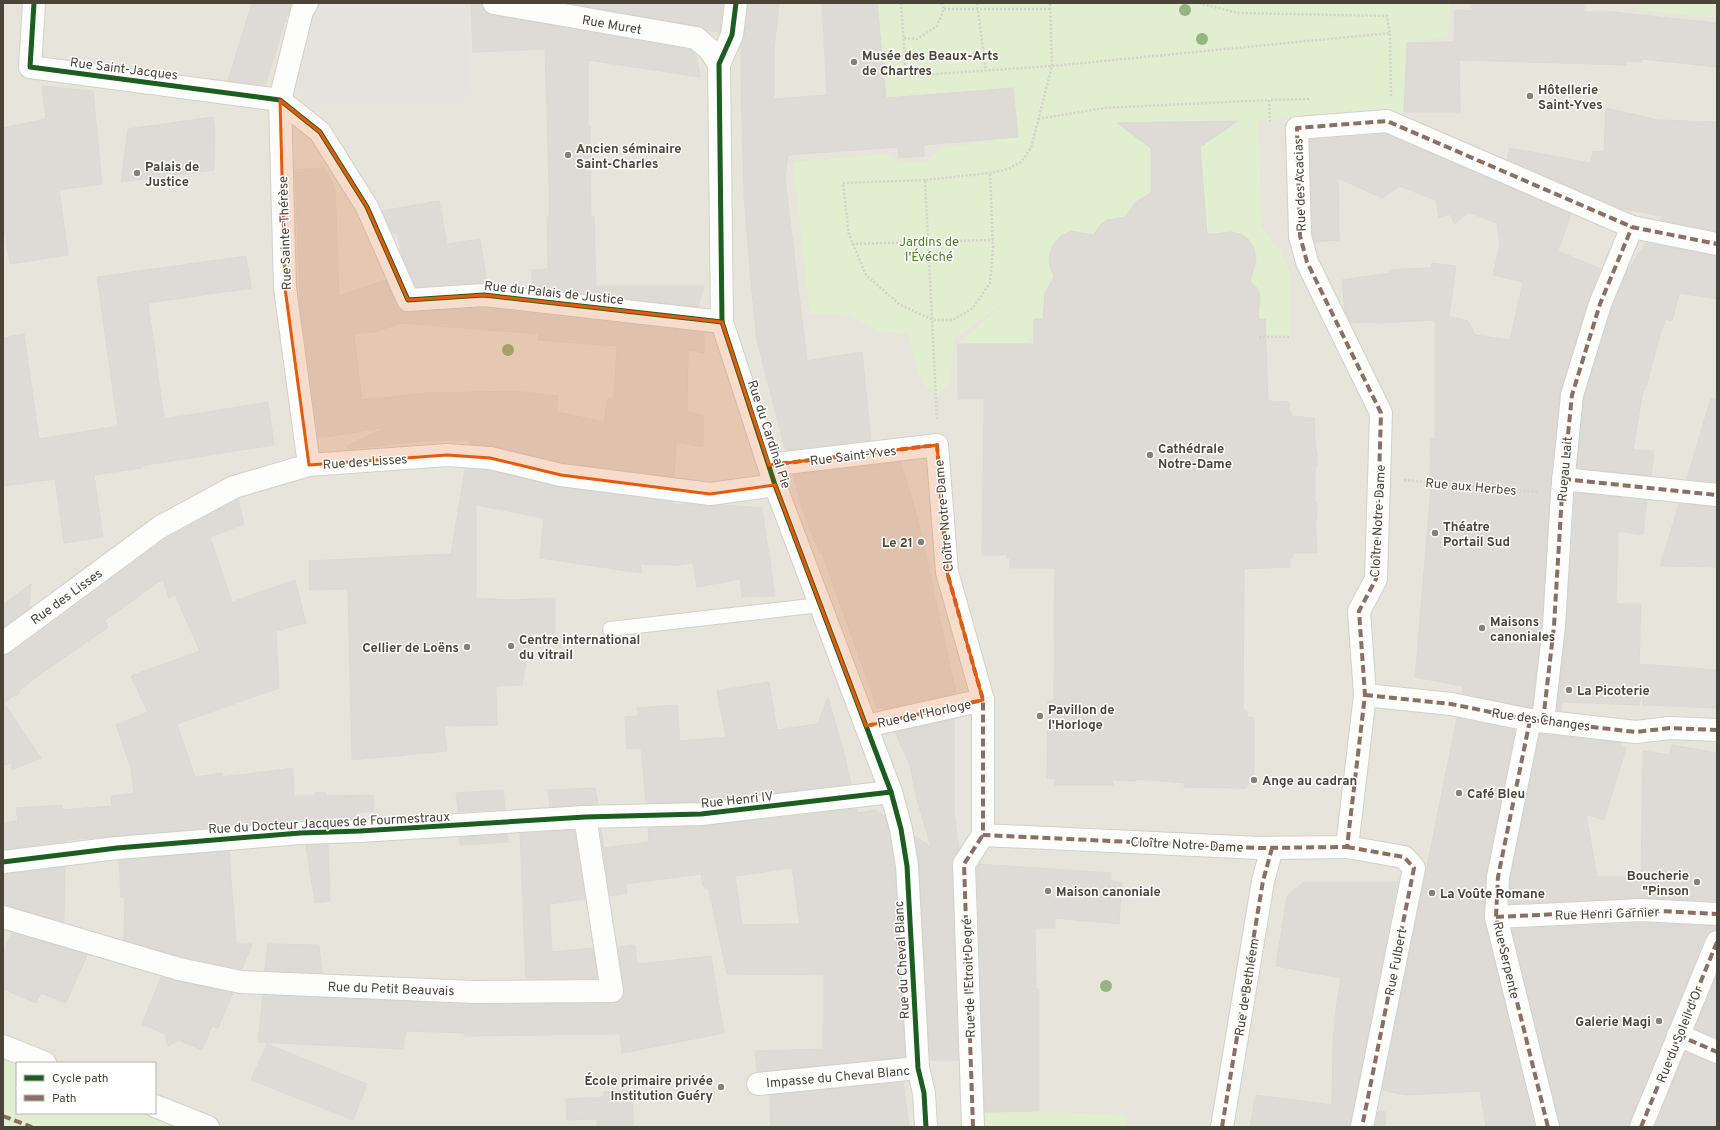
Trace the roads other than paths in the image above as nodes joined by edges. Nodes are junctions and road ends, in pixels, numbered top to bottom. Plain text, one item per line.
1 (34, 3) edge
2 (307, 3) edge
3 (494, 3) edge
4 (736, 3) edge
5 (518, 6) edge
6 (719, 64) junction
7 (280, 100) junction
8 (1632, 227) junction
9 (1717, 244) edge
10 (722, 322) junction
11 (1381, 413) joint
12 (937, 445) joint
13 (309, 465) junction
14 (769, 465) junction
15 (775, 485) junction
16 (1562, 487) junction
17 (1717, 495) edge
18 (820, 605) junction
19 (610, 630) dead end
20 (3, 642) edge
21 (1365, 695) junction
22 (983, 700) junction
23 (1537, 720) junction
24 (866, 726) junction
25 (1717, 730) edge
26 (891, 792) junction
27 (585, 818) junction
28 (983, 835) junction
29 (1347, 847) junction
30 (1272, 848) junction
31 (3, 862) edge
32 (1717, 914) edge
33 (3, 917) edge
34 (1496, 917) junction
35 (1717, 942) edge
36 (1678, 1035) junction
37 (3, 1046) edge
38 (1717, 1052) edge
39 (42, 1062) edge
40 (918, 1068) junction
41 (758, 1084) dead end
42 (156, 1106) edge
43 (208, 1127) edge
44 (926, 1127) edge
45 (972, 1127) edge
46 (1222, 1127) edge
47 (1362, 1127) edge
48 (1548, 1127) edge
49 (1641, 1127) edge

1 - 7 street, Rue Saint-Jacques
2 - 7 street, Rue Sainte-Thérèse
3 - 5 street, Rue Muret
4 - 6 street
5 - 6 street, Rue Muret
6 - 10 street, Rue du Cardinal Pie
7 - 10 street, Rue du Palais de Justice
7 - 13 street, Rue Sainte-Thérèse
8 - 9 street, Rue des Acacias
8 - 11 street, Rue des Acacias
8 - 16 street, Rue au Lait
10 - 14 street, Rue du Cardinal Pie
11 - 21 street, Cloître Notre-Dame
12 - 14 street, Rue Saint-Yves
12 - 22 street, Cloître Notre-Dame
13 - 15 street, Rue des Lisses
13 - 20 street, Rue des Lisses
14 - 15 street, Rue du Cardinal Pie
15 - 18 street, Rue du Cardinal Pie
16 - 17 street
16 - 23 street, Rue au Lait
18 - 19 lane
18 - 24 street, Rue du Cardinal Pie
21 - 23 street, Rue des Changes
21 - 29 street, Cloître Notre-Dame
22 - 24 street, Rue de l'Horloge
22 - 28 street, Cloître Notre-Dame
23 - 25 street, Rue des Changes
23 - 34 street, Rue Serpente
24 - 26 street, Rue du Cardinal Pie
26 - 27 street, Rue Henri IV
26 - 40 street, Rue du Cheval Blanc
27 - 31 street, Rue du Docteur Jacques de Fourmestraux
27 - 33 street, Rue du Petit Beauvais
28 - 30 street, Cloître Notre-Dame
28 - 45 street, Rue de l'Etroit Degré
29 - 30 street, Cloître Notre-Dame
29 - 47 street, Rue Fulbert
30 - 46 street, Rue de Bethléem
32 - 34 street, Rue Henri Garnier
34 - 48 street, Rue Serpente
35 - 36 street, Rue du Soleil d'Or
36 - 38 street
36 - 49 street, Rue du Soleil d'Or
37 - 39 street
40 - 41 street, Impasse du Cheval Blanc
40 - 44 street, Rue du Cheval Blanc
42 - 43 street

